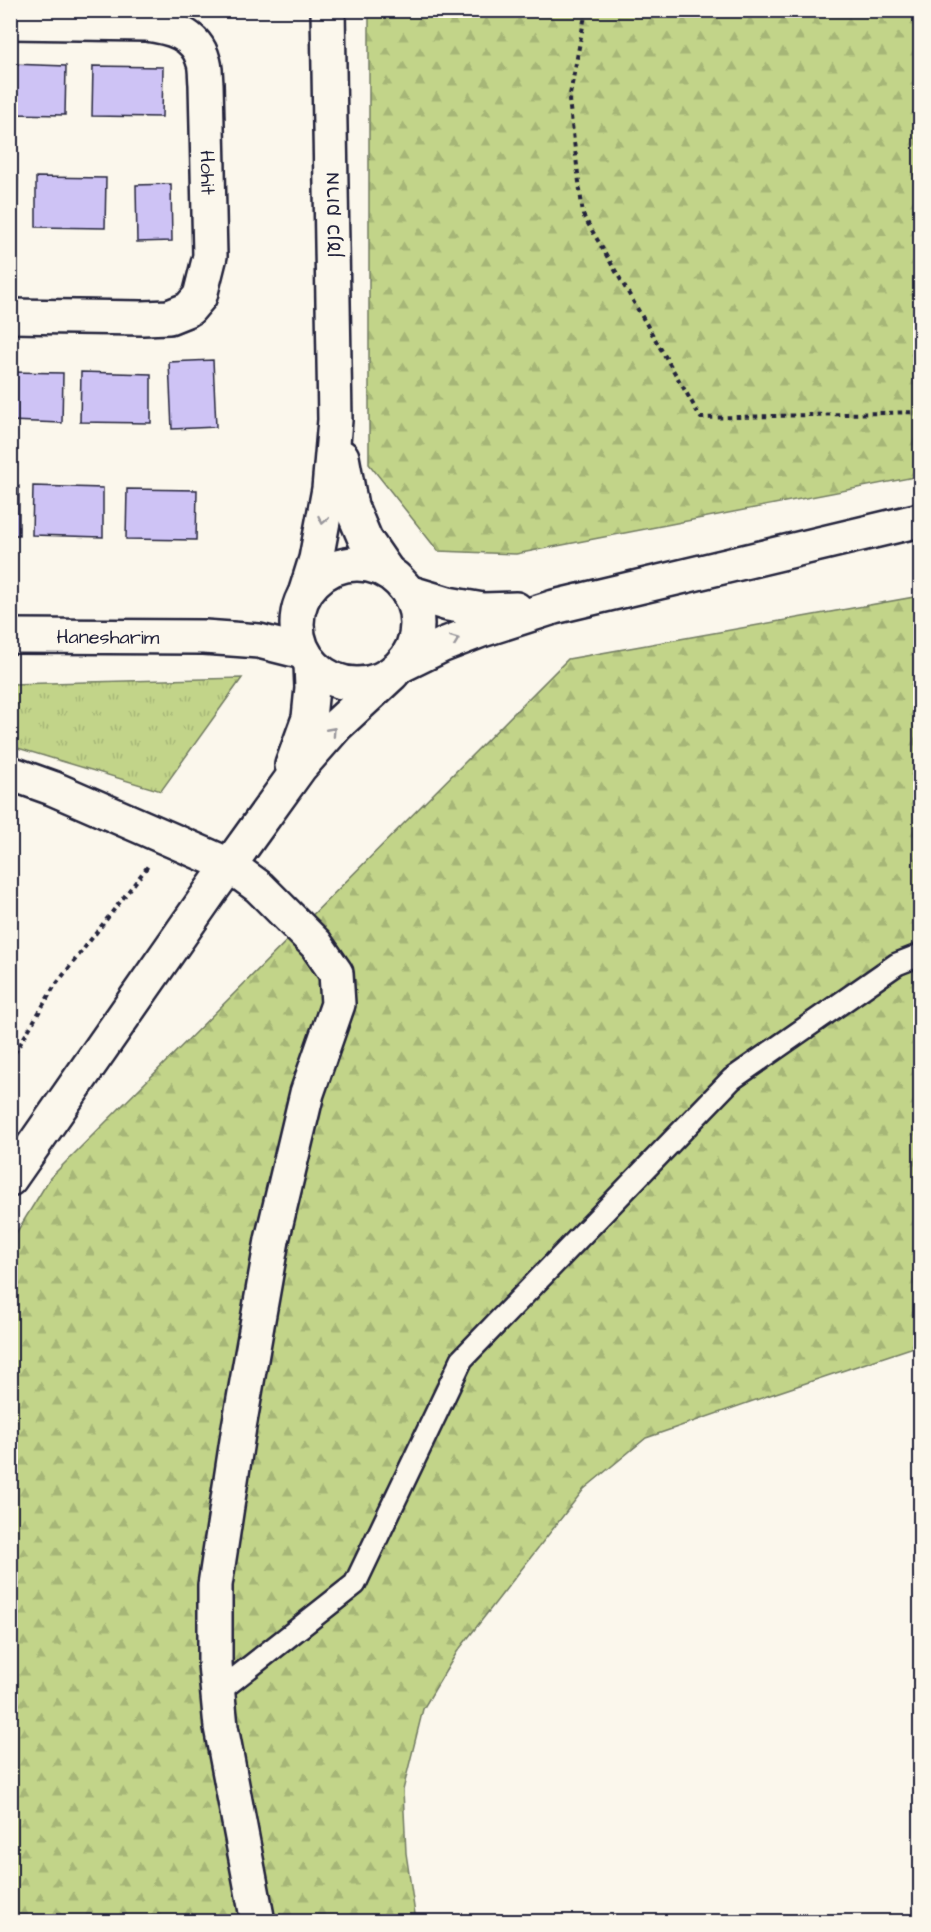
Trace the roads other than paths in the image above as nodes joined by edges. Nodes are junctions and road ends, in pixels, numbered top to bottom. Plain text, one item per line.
1 (328, 10) edge
2 (10, 22) edge
3 (10, 316) edge
4 (335, 420) junction
5 (921, 520) edge
6 (398, 582) junction
7 (303, 596) junction
8 (554, 607) junction
9 (10, 636) edge
10 (204, 637) junction
11 (307, 658) junction
12 (397, 669) junction
13 (10, 773) edge
14 (282, 792) junction
15 (229, 865) junction
16 (921, 955) edge
17 (10, 1179) edge
18 (218, 1692) junction
19 (258, 1922) edge

1 - 4 street, מרום כנען
2 - 3 street, Hohit
4 - 6 street, מרום כנען
4 -> 7 street, מרום כנען
5 - 8 street
6 - 7 street
6 - 8 street
6 - 12 street
7 - 10 street, Hanesharim
7 - 11 street
12 -> 8 street
9 - 10 street, Hanesharim
10 - 11 street, Hanesharim
11 - 12 street
11 - 14 street
14 -> 12 street
13 - 15 street
14 - 15 street
15 - 17 street
15 - 18 street
16 - 18 lane
18 - 19 street

